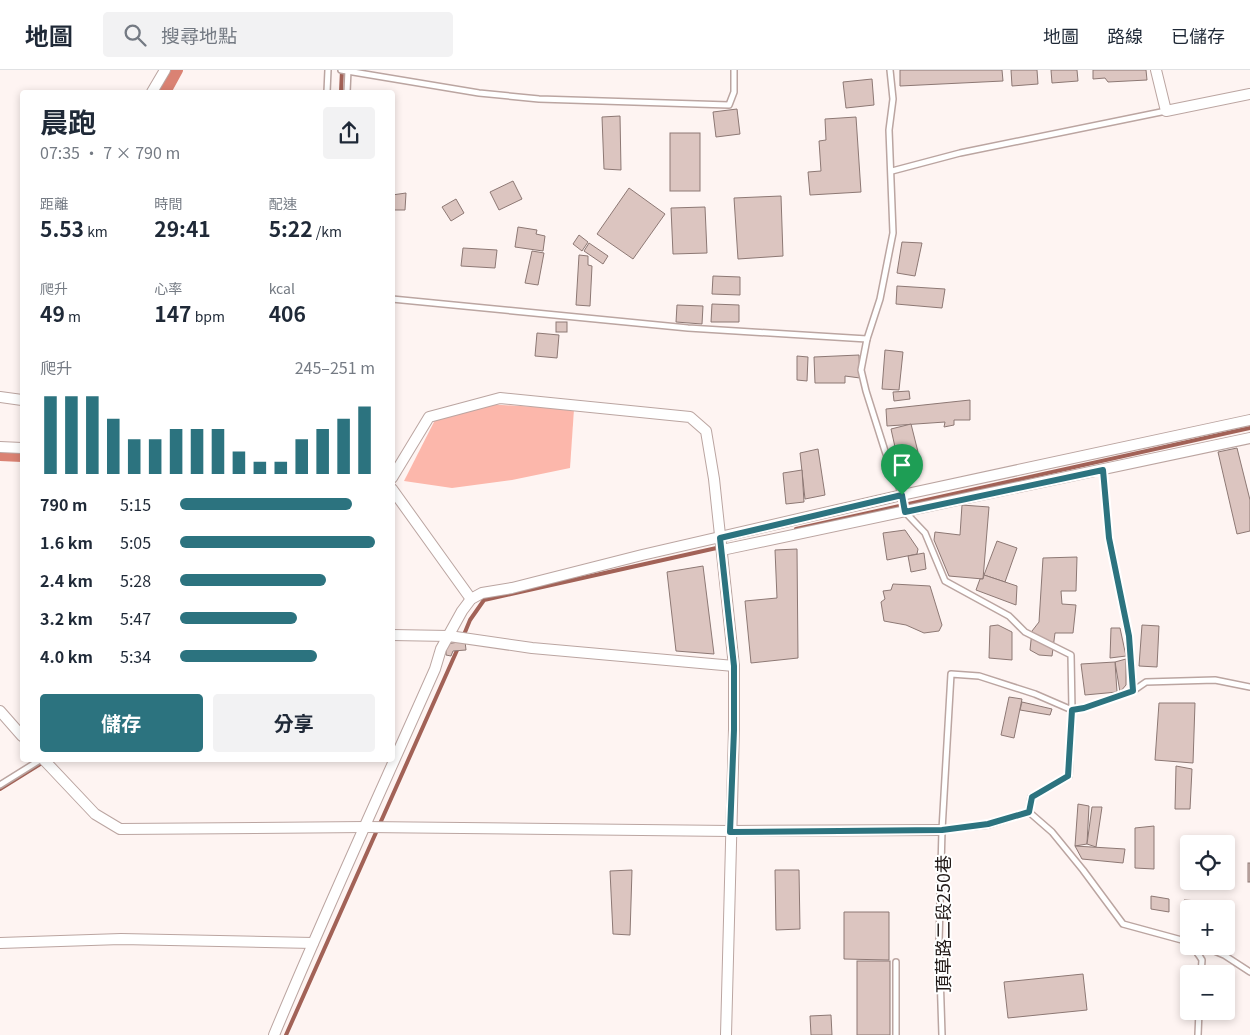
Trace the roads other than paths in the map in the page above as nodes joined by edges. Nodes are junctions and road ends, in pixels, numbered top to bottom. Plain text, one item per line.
1 (165, 70) edge
2 (328, 70) edge
3 (342, 70) edge
4 (348, 70) edge
5 (734, 70) edge
6 (890, 70) edge
7 (1156, 70) edge
8 (153, 90) edge
9 (327, 90) edge
10 (346, 90) edge
11 (1250, 94) edge
12 (1166, 111) junction
13 (892, 170) junction
14 (395, 299) edge
15 (867, 340) junction
16 (0, 397) edge
17 (20, 400) edge
18 (1250, 420) edge
19 (1250, 438) edge
20 (0, 447) edge
21 (20, 448) edge
22 (1103, 470) junction
23 (395, 473) edge
24 (395, 493) edge
25 (902, 495) junction
26 (905, 512) junction
27 (721, 545) junction
28 (471, 599) junction
29 (395, 635) edge
30 (449, 636) junction
31 (734, 666) junction
32 (1250, 687) edge
33 (1133, 691) junction
34 (1072, 710) junction
35 (0, 711) edge
36 (20, 734) edge
37 (395, 760) edge
38 (45, 762) edge
39 (394, 762) edge
40 (0, 785) edge
41 (1029, 812) junction
42 (366, 827) junction
43 (942, 830) junction
44 (730, 832) junction
45 (1180, 940) edge
46 (0, 943) edge
47 (312, 943) junction
48 (1222, 955) edge
49 (896, 962) dead end
50 (1250, 972) edge
51 (1199, 1020) edge
52 (274, 1035) edge
53 (726, 1035) edge
54 (896, 1035) edge
55 (942, 1035) edge
56 (1198, 1035) edge

1 - 8 street
2 - 9 lane
3 - 4 lane
4 - 5 lane
4 - 10 lane
6 - 13 lane
7 - 12 street
11 - 12 street
12 - 13 lane
13 - 15 lane
14 - 15 lane
15 - 25 lane
16 - 17 street
18 - 25 street
19 - 22 street
20 - 21 street
22 - 26 street
22 - 33 lane
23 - 27 street
24 - 28 street
25 - 26 lane
25 - 27 street
26 - 27 street
26 - 34 lane
27 - 28 street
27 - 31 street
28 - 30 street
29 - 30 street
30 - 31 street
30 - 37 street
31 - 44 street
32 - 33 lane
33 - 34 lane
34 - 41 lane
34 - 43 lane, 頂草路二段250巷
35 - 36 street
38 - 40 lane
38 - 42 street
39 - 42 street
41 - 43 lane
41 - 45 lane
42 - 44 street
42 - 47 street
43 - 44 street
43 - 55 lane, 頂草路二段250巷
44 - 53 street
46 - 47 street
47 - 52 street
48 - 50 lane
49 - 54 lane
51 - 56 lane

